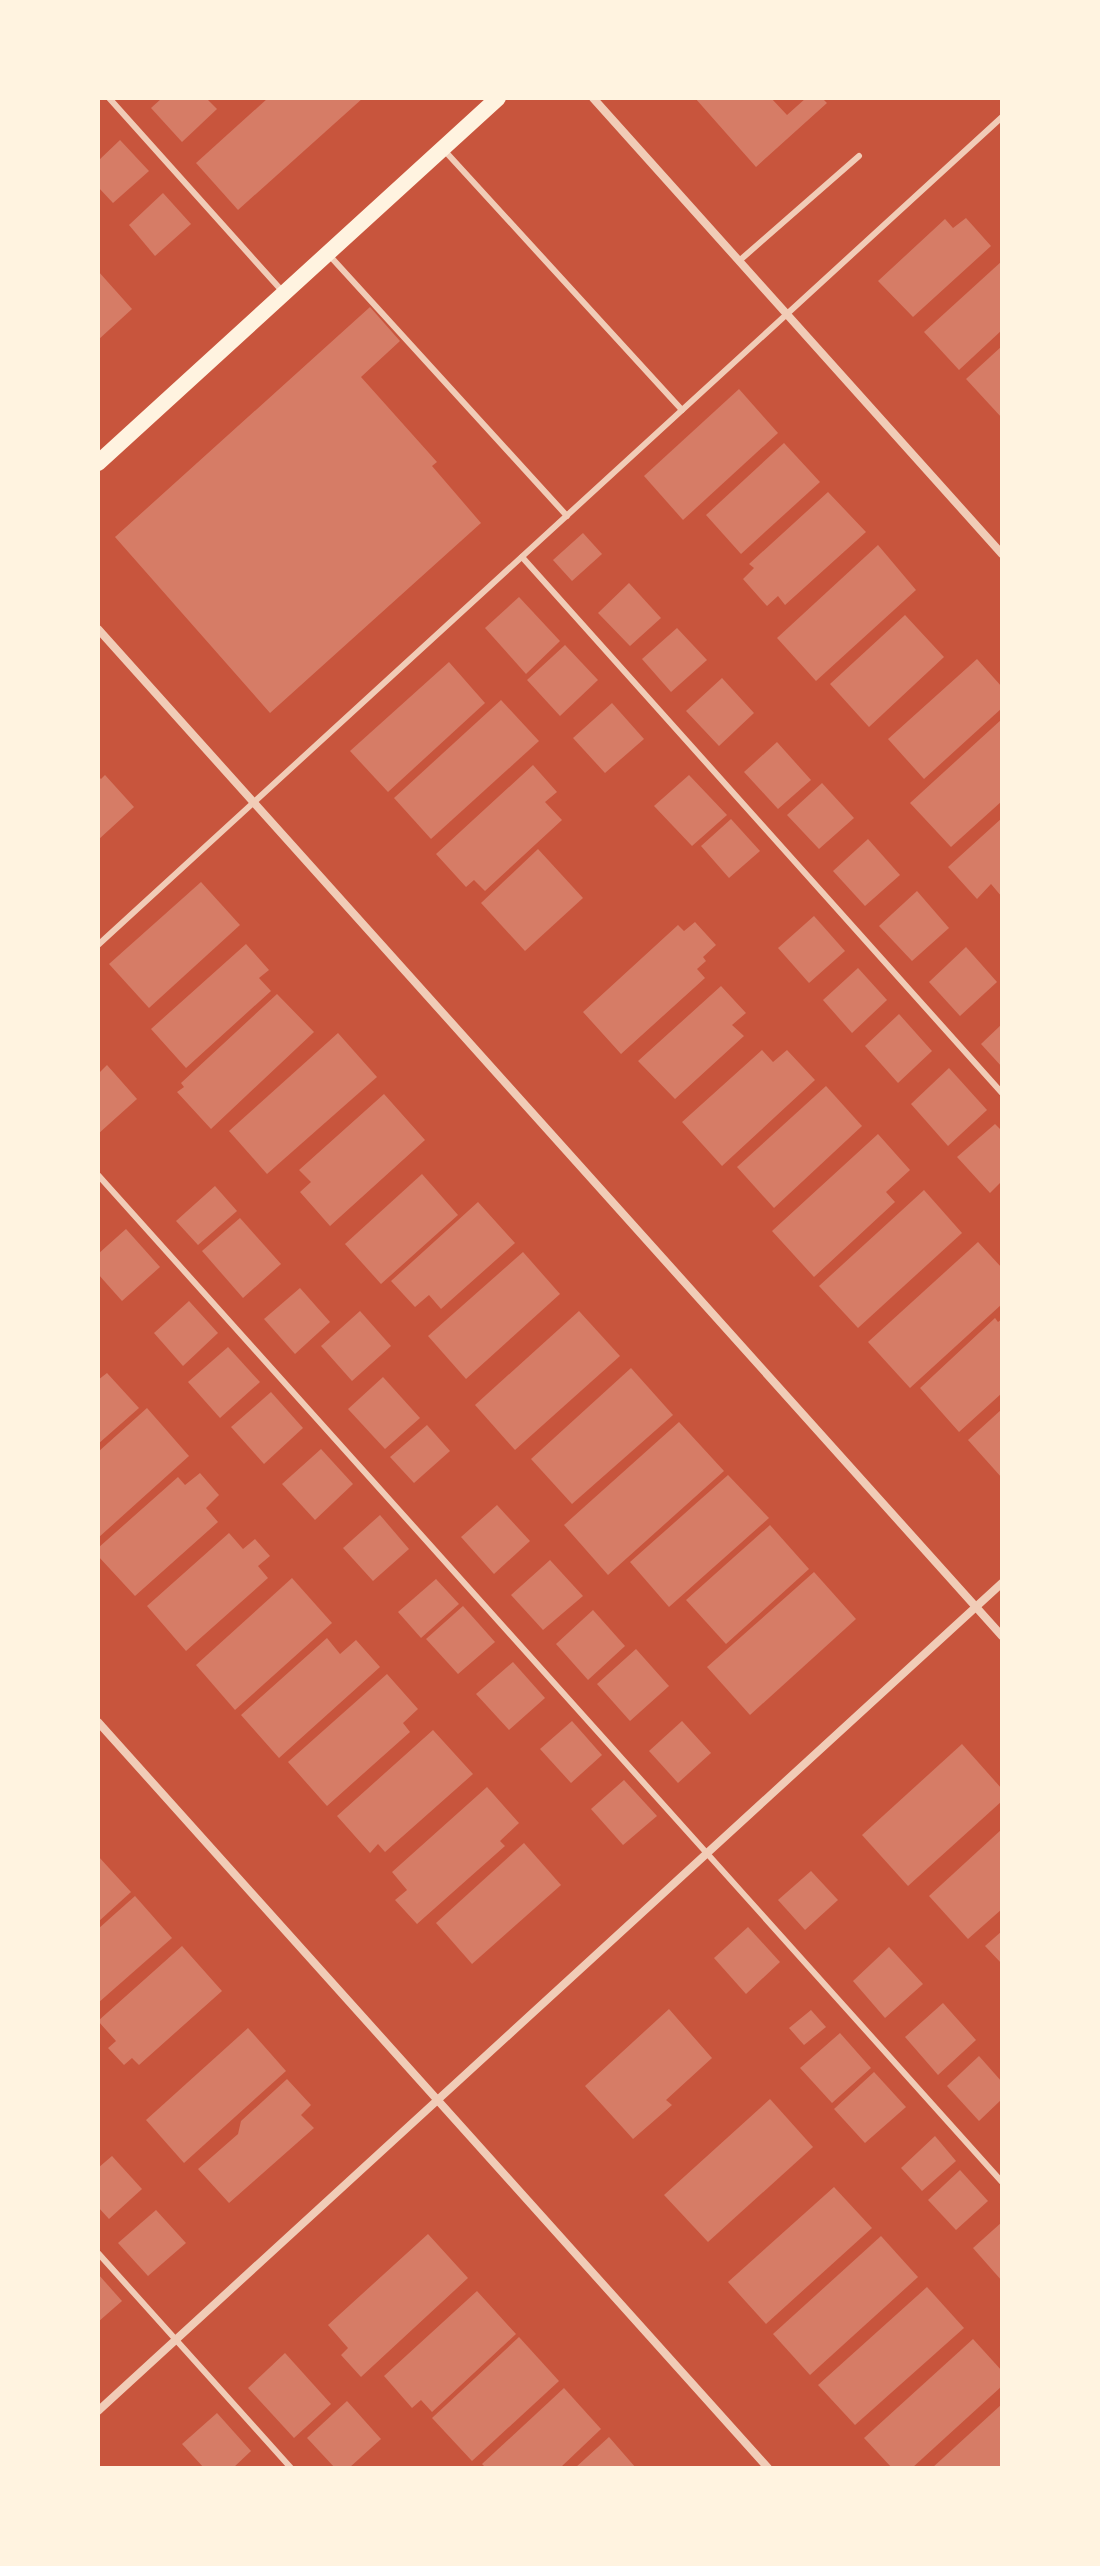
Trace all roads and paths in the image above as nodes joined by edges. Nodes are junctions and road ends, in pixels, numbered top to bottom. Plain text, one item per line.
1 (109, 98) edge
2 (498, 98) edge
3 (593, 98) edge
4 (1002, 117) edge
5 (443, 148) junction
6 (859, 156) dead end
7 (328, 254) junction
8 (739, 261) junction
9 (284, 293) junction
10 (786, 314) junction
11 (682, 410) junction
12 (98, 463) edge
13 (567, 516) junction
14 (1002, 554) edge
15 (522, 557) junction
16 (98, 629) edge
17 (255, 802) junction
18 (98, 945) edge
19 (1002, 1093) edge
20 (98, 1175) edge
21 (1002, 1583) edge
22 (975, 1607) junction
23 (1002, 1636) edge
24 (98, 1722) edge
25 (706, 1853) junction
26 (438, 2100) junction
27 (1002, 2182) edge
28 (98, 2253) edge
29 (176, 2340) junction
30 (98, 2411) edge
31 (291, 2468) edge
32 (768, 2468) edge

1 - 9 lane
2 - 5 main road
3 - 8 street
4 - 10 lane
5 - 7 main road
5 - 11 lane
6 - 8 lane
7 - 9 main road
7 - 13 lane
8 - 10 street
9 - 12 main road
10 - 11 lane
10 - 14 street
11 - 13 lane
13 - 15 lane
15 - 17 lane
15 - 19 lane
16 - 17 street
17 - 18 lane
17 - 22 street
20 - 25 lane
21 - 22 street
22 - 23 street
22 - 25 street
24 - 26 street
25 - 26 street
25 - 27 lane
26 - 29 street
26 - 32 street
28 - 29 lane
29 - 30 street
29 - 31 lane

